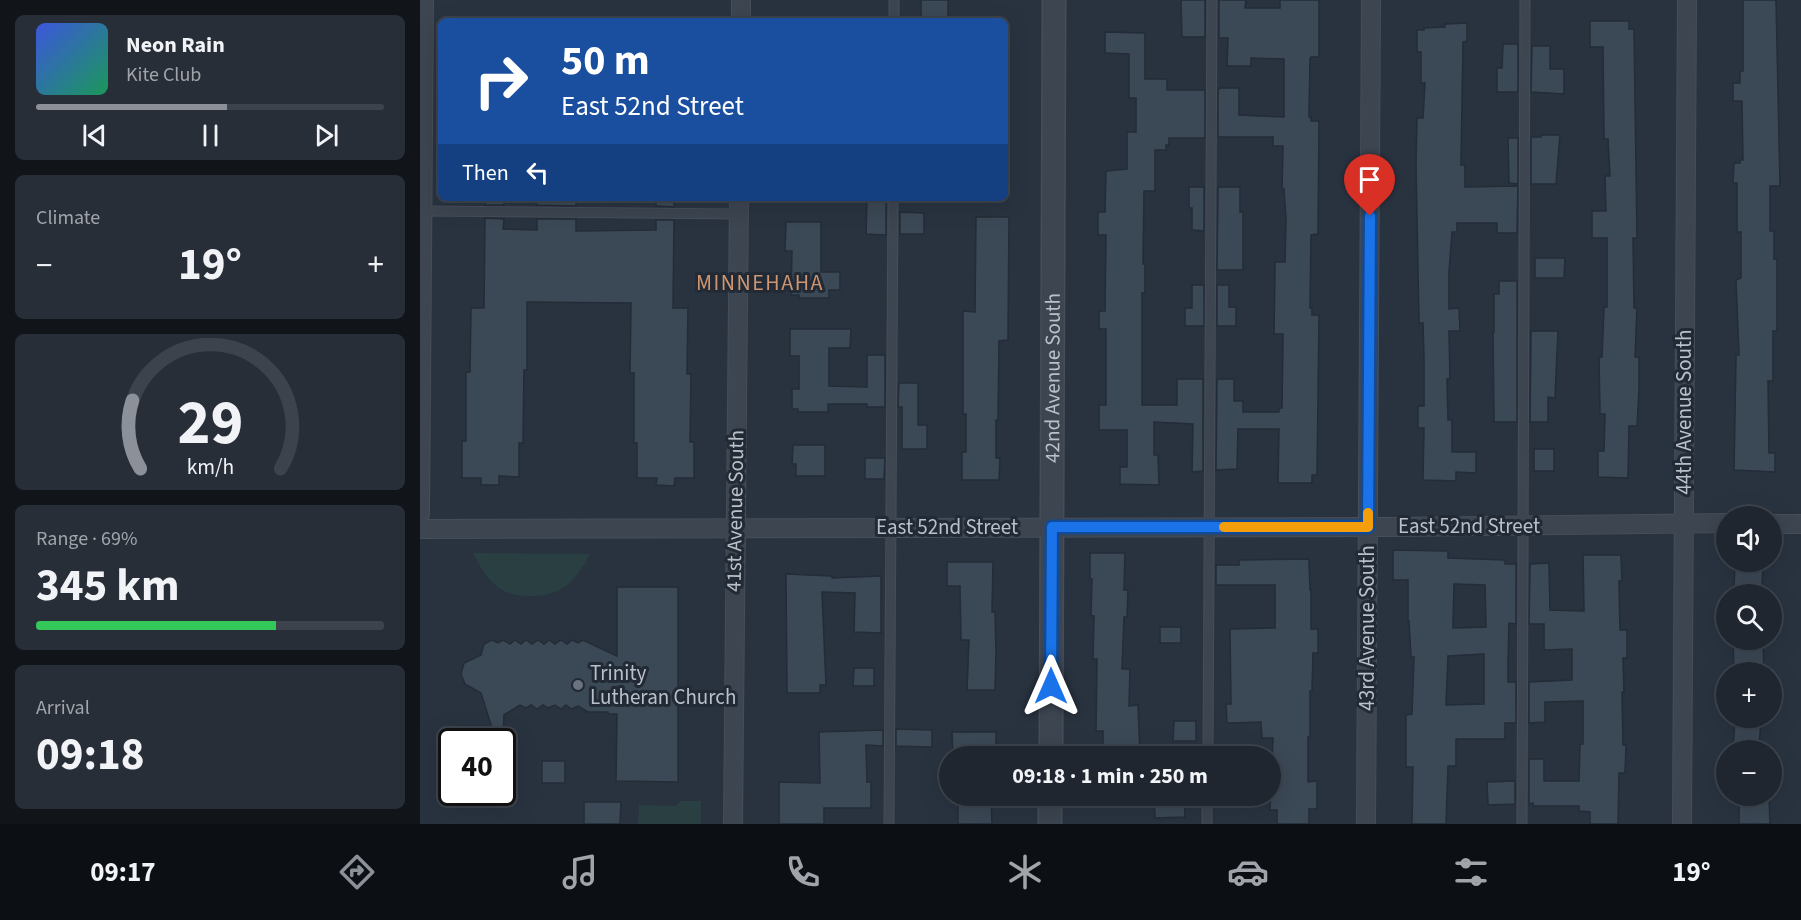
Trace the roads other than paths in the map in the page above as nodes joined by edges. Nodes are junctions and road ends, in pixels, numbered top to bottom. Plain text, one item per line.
1 (424, 0) edge
2 (741, 0) edge
3 (894, 0) edge
4 (1054, 0) edge
5 (1212, 0) edge
6 (1371, 0) edge
7 (1525, 0) edge
8 (1687, 0) edge
9 (741, 18) edge
10 (894, 18) edge
11 (893, 201) edge
12 (739, 206) edge
13 (422, 211) junction
14 (420, 514) edge
15 (1716, 523) edge
16 (1782, 524) edge
17 (1801, 524) edge
18 (1683, 525) junction
19 (1523, 526) junction
20 (890, 527) junction
21 (1052, 527) junction
22 (1209, 527) junction
23 (1368, 527) junction
24 (734, 528) junction
25 (420, 529) edge
26 (1050, 746) edge
27 (1208, 746) edge
28 (1050, 806) edge
29 (1207, 806) edge
30 (733, 824) edge
31 (889, 824) edge
32 (1050, 824) edge
33 (1207, 824) edge
34 (1366, 824) edge
35 (1522, 824) edge
36 (1682, 824) edge

1 - 13 street
2 - 9 street
3 - 10 lane
4 - 21 street, 42nd Avenue South
5 - 22 lane
6 - 23 street, 43rd Avenue South
7 - 19 lane
8 - 18 street, 44th Avenue South
11 - 20 lane
12 - 13 lane
12 - 24 street, 41st Avenue South
13 - 14 street
15 - 18 street, East 52nd Street
16 - 17 street
18 - 19 street, East 52nd Street
18 - 36 street, 44th Avenue South
19 - 23 street, East 52nd Street
19 - 35 lane
20 - 21 street, East 52nd Street
20 - 24 street, East 52nd Street
20 - 31 lane
21 - 22 street, East 52nd Street
21 - 26 street, 42nd Avenue South
22 - 23 street, East 52nd Street
22 - 27 lane
23 - 34 street, 43rd Avenue South
24 - 25 street, East 52nd Street
24 - 30 street, 41st Avenue South
28 - 32 street
29 - 33 lane

